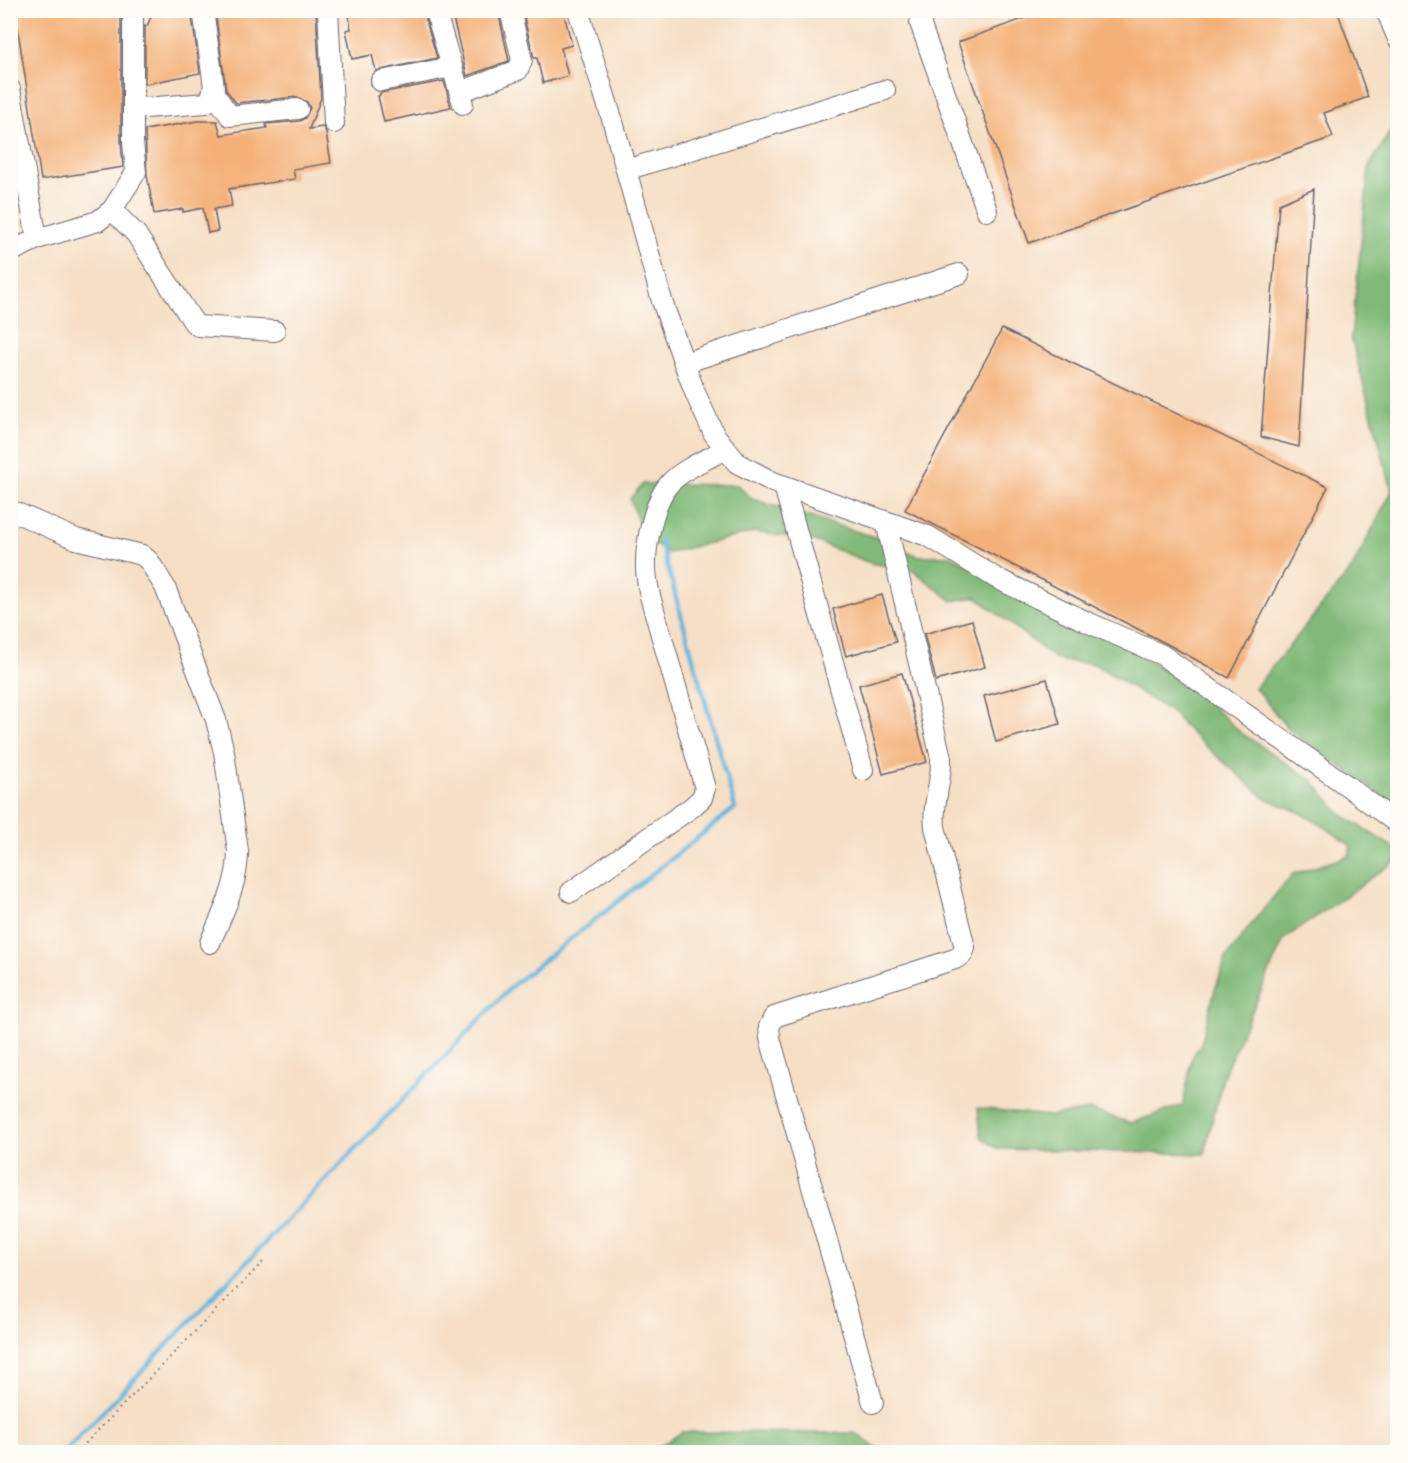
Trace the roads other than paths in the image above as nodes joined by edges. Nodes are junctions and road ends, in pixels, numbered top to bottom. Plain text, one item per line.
1 (133, 10) edge
2 (203, 10) edge
3 (328, 10) edge
4 (435, 10) edge
5 (510, 10) edge
6 (578, 10) edge
7 (926, 10) edge
8 (1386, 10) edge
9 (1398, 39) edge
10 (452, 68) junction
11 (381, 81) dead end
12 (10, 89) edge
13 (885, 90) dead end
14 (213, 92) junction
15 (298, 109) dead end
16 (133, 110) junction
17 (334, 123) dead end
18 (626, 170) junction
19 (112, 210) junction
20 (987, 211) dead end
21 (37, 239) junction
22 (10, 252) edge
23 (959, 274) dead end
24 (275, 331) dead end
25 (684, 363) junction
26 (726, 449) junction
27 (784, 486) junction
28 (10, 510) edge
29 (886, 522) junction
30 (863, 770) dead end
31 (1398, 824) edge
32 (571, 892) dead end
33 (210, 943) dead end
34 (873, 1403) dead end

1 - 16 street
2 - 14 street
3 - 17 street
4 - 10 street
5 - 10 street
6 - 18 street
7 - 20 street
8 - 9 street
10 - 11 street
12 - 21 street
13 - 18 street
14 - 15 street
14 - 16 street
16 - 19 street
18 - 25 street
19 - 21 street
19 - 24 street
21 - 22 street
23 - 25 street
25 - 26 street
26 - 27 street
26 - 32 street
27 - 29 street
27 - 30 street
28 - 33 street
29 - 31 street
29 - 34 street

